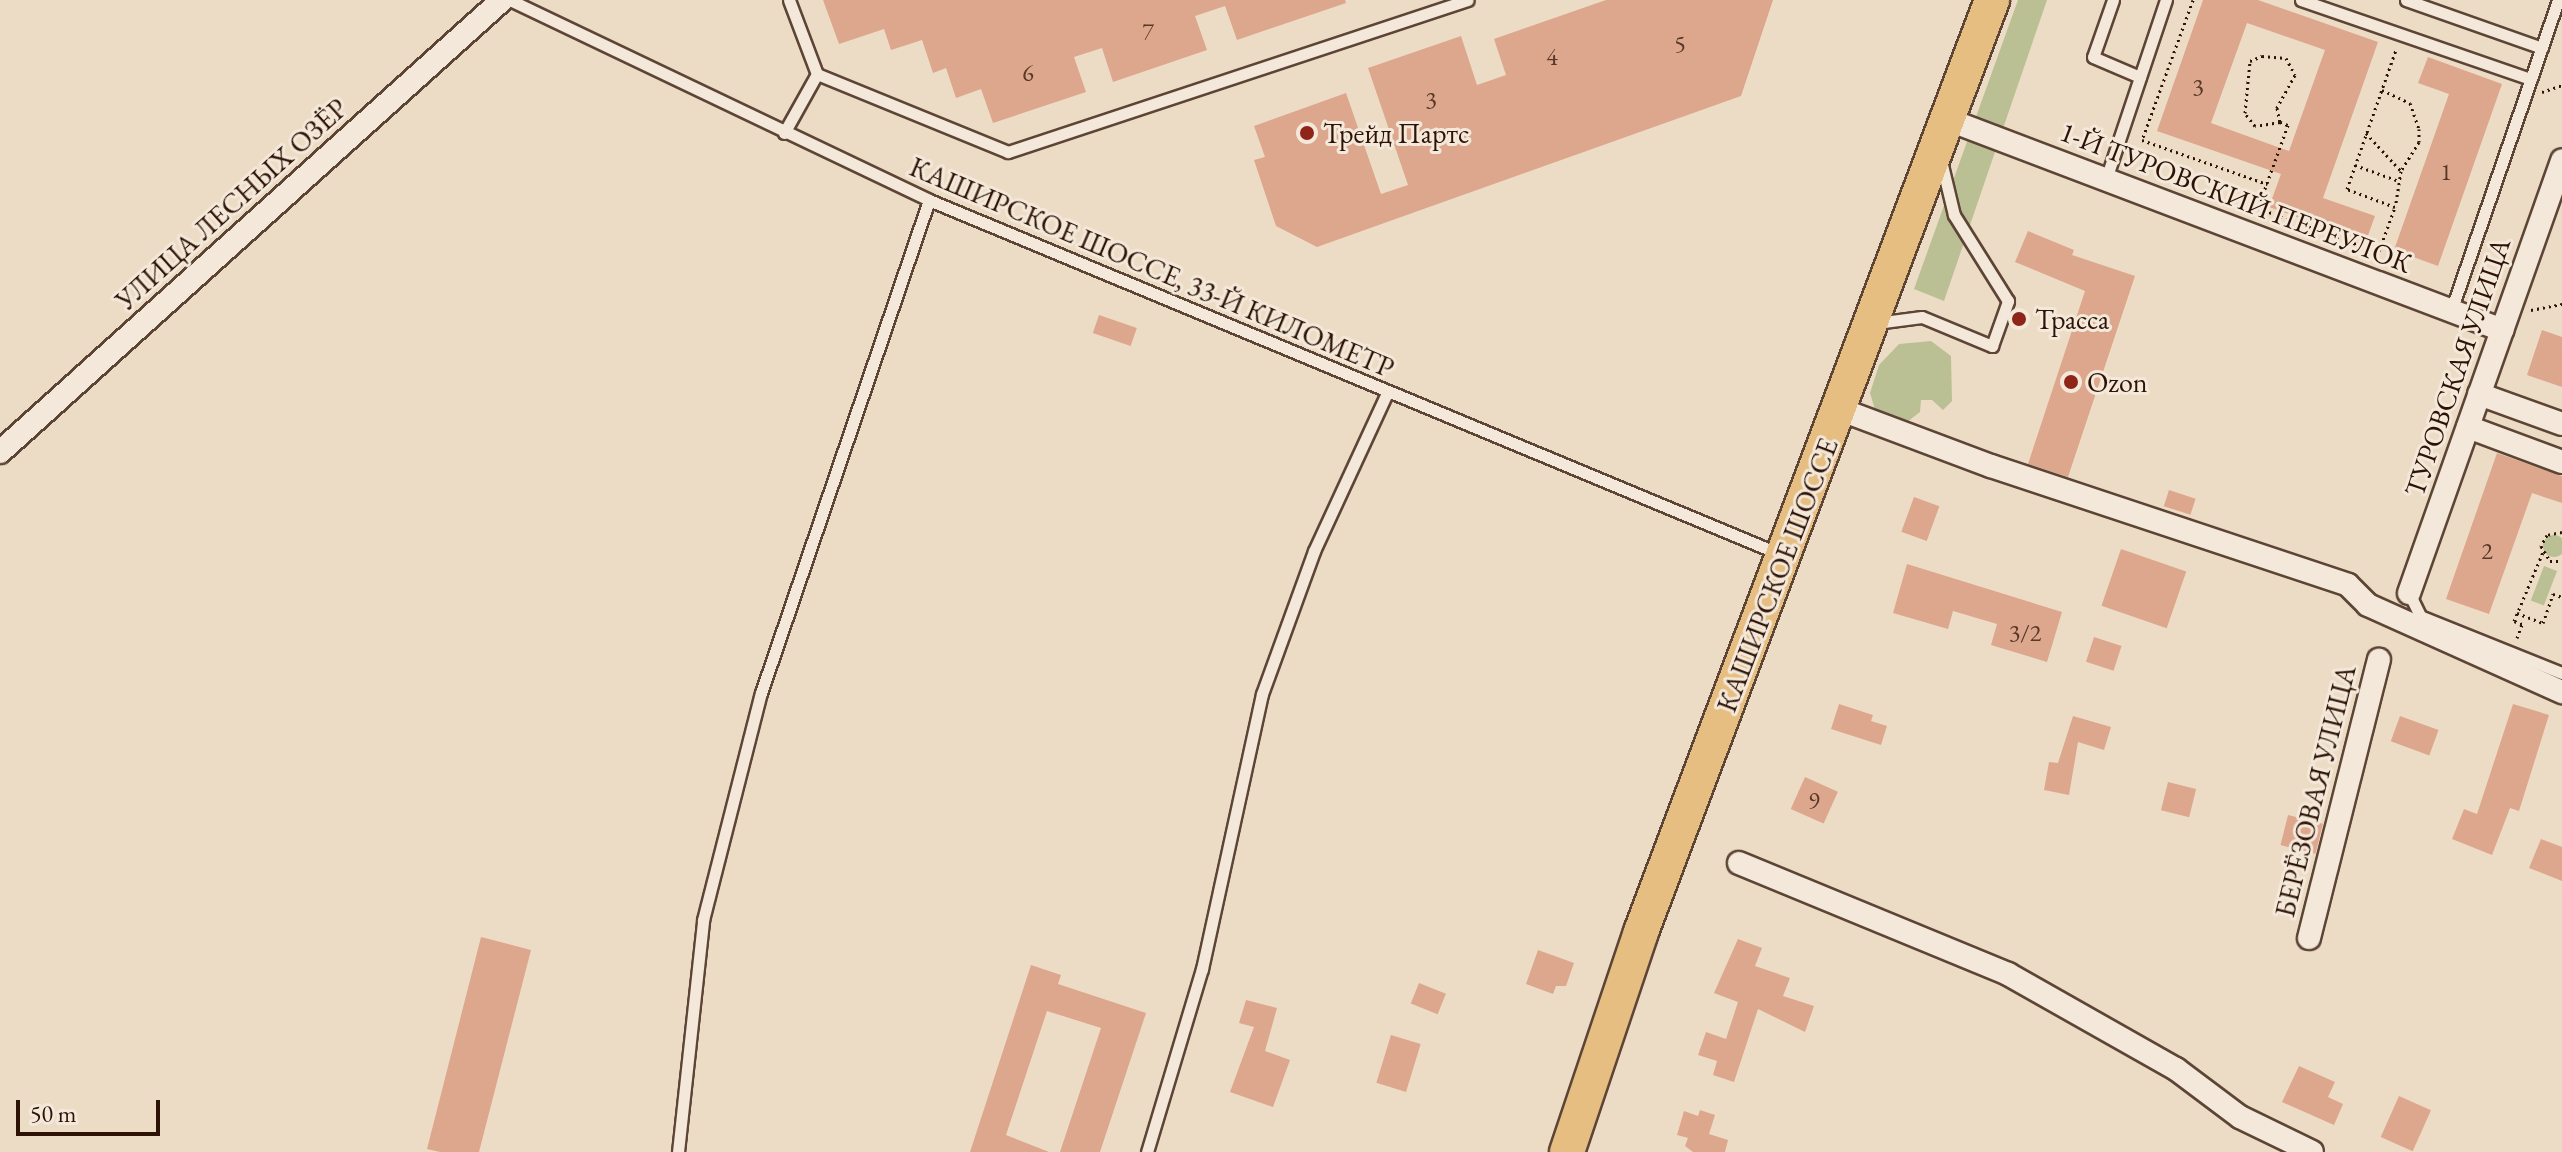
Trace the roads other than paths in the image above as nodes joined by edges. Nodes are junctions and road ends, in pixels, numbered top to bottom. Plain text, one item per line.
1 (502, 0) edge
2 (510, 0) edge
3 (789, 0) edge
4 (1468, 0) edge
5 (1992, 0) edge
6 (2113, 0) edge
7 (2166, 0) edge
8 (2301, 0) edge
9 (2406, 0) edge
10 (2558, 0) edge
11 (2542, 48) junction
12 (817, 74) junction
13 (2140, 77) junction
14 (2531, 79) junction
15 (784, 133) junction
16 (1943, 133) junction
17 (2562, 160) edge
18 (2106, 179) junction
19 (929, 200) junction
20 (2450, 312) junction
21 (2505, 321) junction
22 (1872, 324) junction
23 (1387, 393) junction
24 (2479, 394) junction
25 (1839, 409) junction
26 (2562, 424) edge
27 (2468, 427) junction
28 (0, 452) edge
29 (2562, 462) edge
30 (1784, 556) junction
31 (2409, 593) joint
32 (2379, 660) dead end
33 (2562, 673) edge
34 (2562, 692) edge
35 (1739, 863) dead end
36 (2309, 938) dead end
37 (678, 1152) edge
38 (1147, 1152) edge
39 (1567, 1152) edge
40 (2312, 1152) edge

1 - 28 street, УЛИЦА ЛЕСНЫХ ОЗЁР
2 - 15 lane, КАШИРСКОЕ ШОССЕ, 33-Й КИЛОМЕТР
3 - 12 lane
4 - 12 lane
5 - 16 main road, КАШИРСКОЕ ШОССЕ
6 - 13 lane
7 - 13 lane
8 - 14 lane
9 - 11 lane
10 - 11 lane
11 - 14 lane
12 - 15 lane
13 - 18 lane
14 - 20 lane
15 - 19 lane, КАШИРСКОЕ ШОССЕ, 33-Й КИЛОМЕТР
16 - 18 street, 1-Й ТУРОВСКИЙ ПЕРЕУЛОК
16 - 22 main road, КАШИРСКОЕ ШОССЕ
16 - 22 lane
17 - 21 street, ТУРОВСКАЯ УЛИЦА
18 - 20 street, 1-Й ТУРОВСКИЙ ПЕРЕУЛОК
19 - 23 lane, КАШИРСКОЕ ШОССЕ, 33-Й КИЛОМЕТР
19 - 37 lane
20 - 21 street, 1-Й ТУРОВСКИЙ ПЕРЕУЛОК
21 - 24 street, ТУРОВСКАЯ УЛИЦА
22 - 25 main road, КАШИРСКОЕ ШОССЕ
23 - 30 lane, КАШИРСКОЕ ШОССЕ, 33-Й КИЛОМЕТР
23 - 38 lane
24 - 26 street
24 - 27 street, ТУРОВСКАЯ УЛИЦА
25 - 30 main road, КАШИРСКОЕ ШОССЕ
25 - 34 street
27 - 29 street
27 - 31 street, ТУРОВСКАЯ УЛИЦА
30 - 39 main road, КАШИРСКОЕ ШОССЕ
31 - 33 lane
32 - 36 street, БЕРЁЗОВАЯ УЛИЦА
35 - 40 street

